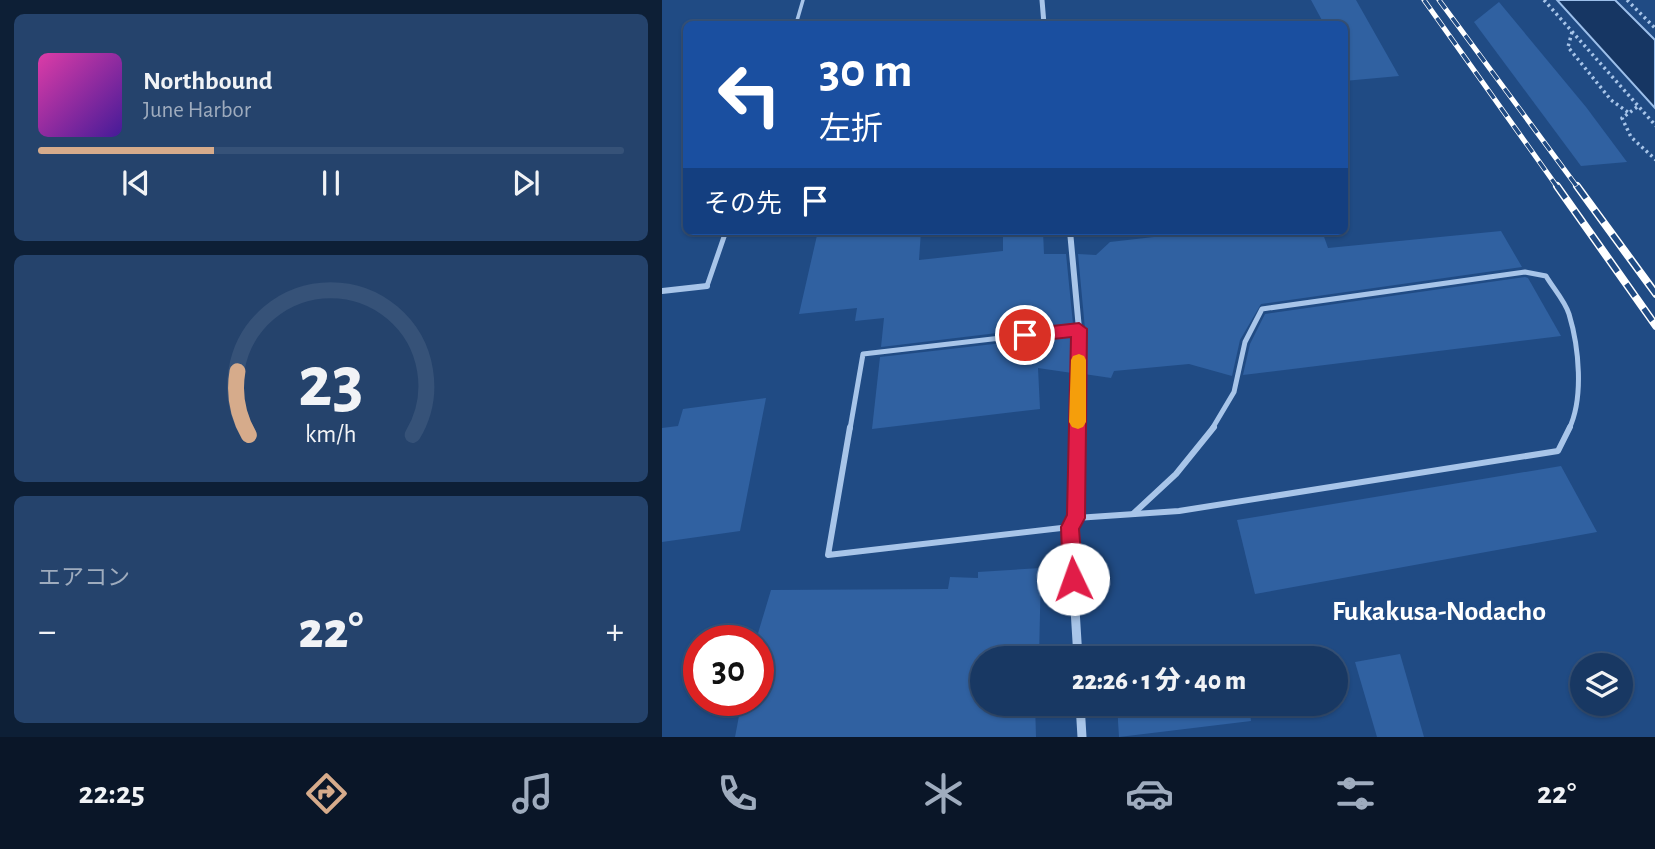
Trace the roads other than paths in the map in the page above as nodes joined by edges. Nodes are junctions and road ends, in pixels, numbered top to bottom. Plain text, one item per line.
1 (803, 0) edge
2 (1042, 0) edge
3 (797, 21) edge
4 (1044, 21) edge
5 (725, 235) edge
6 (1070, 235) edge
7 (707, 286) joint
8 (662, 291) edge
9 (1079, 329) junction
10 (1134, 513) junction
11 (1076, 518) junction
12 (1070, 527) junction
13 (1077, 646) edge
14 (1081, 716) edge
15 (1083, 737) edge

1 - 3 lane
2 - 4 street
5 - 7 lane
6 - 9 street
7 - 8 street
9 - 11 street
9 - 12 lane
10 - 10 lane
10 - 11 lane
11 - 12 street
12 - 13 street
14 - 15 street

